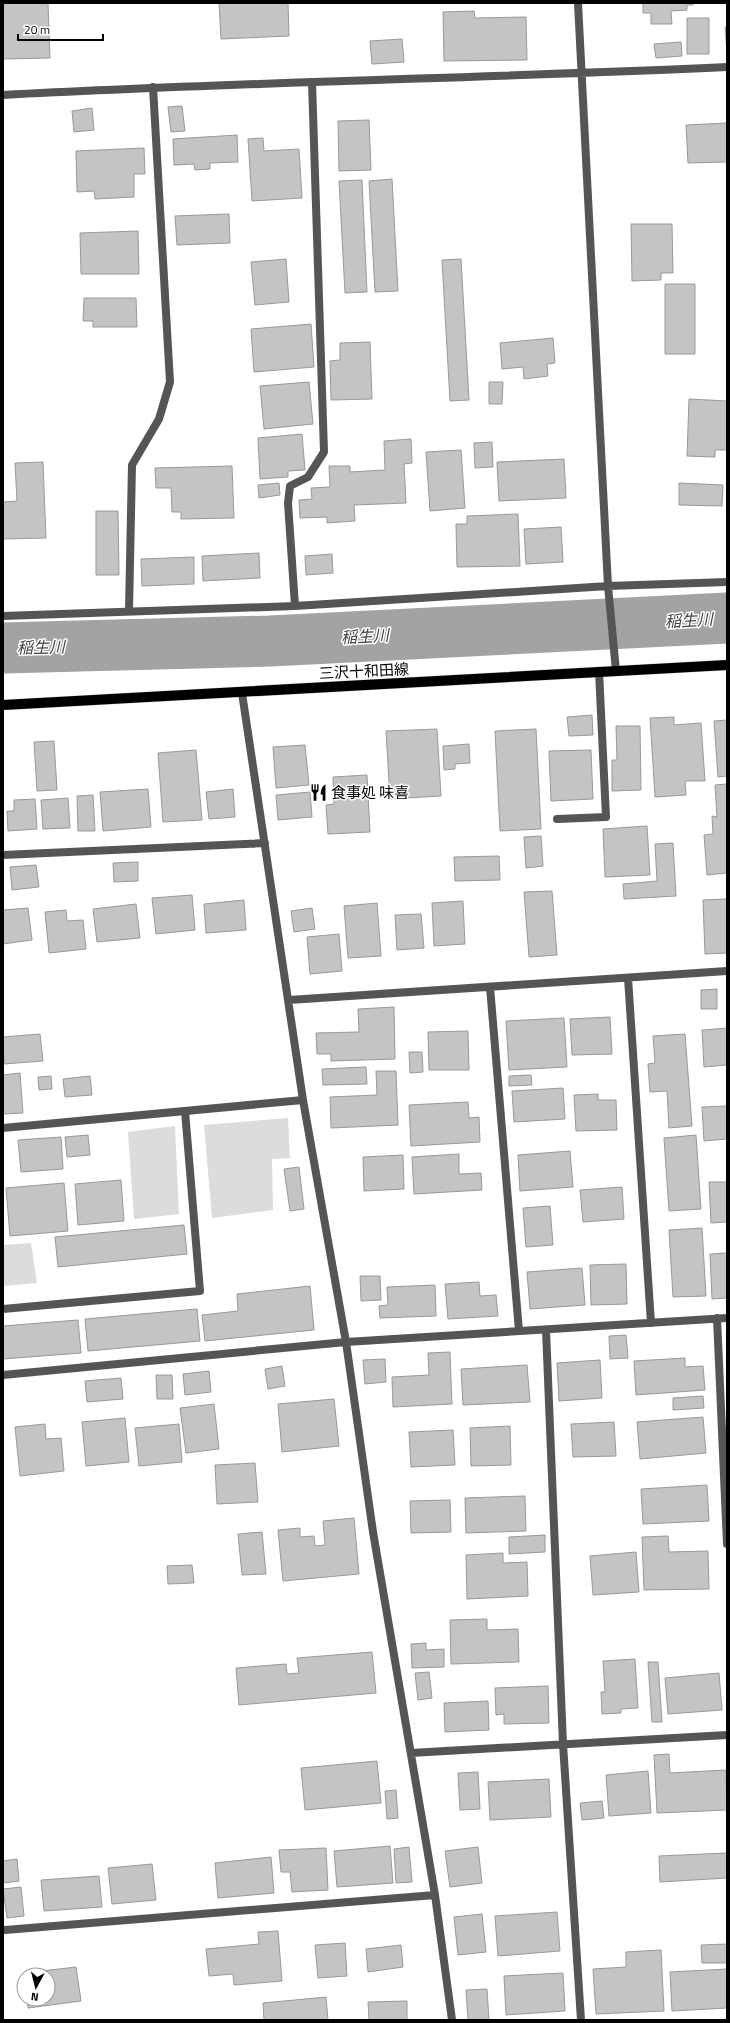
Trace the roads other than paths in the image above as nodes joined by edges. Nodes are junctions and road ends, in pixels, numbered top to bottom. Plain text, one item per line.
1 (578, 3) edge
2 (727, 67) edge
3 (580, 74) junction
4 (312, 82) junction
5 (153, 87) junction
6 (3, 95) edge
7 (727, 582) edge
8 (608, 586) junction
9 (295, 606) junction
10 (129, 611) junction
11 (3, 616) edge
12 (727, 665) edge
13 (599, 671) junction
14 (616, 671) junction
15 (242, 693) junction
16 (3, 705) edge
17 (557, 819) dead end
18 (265, 843) junction
19 (3, 856) edge
20 (727, 971) edge
21 (628, 978) junction
22 (490, 987) junction
23 (289, 1000) junction
24 (303, 1100) junction
25 (185, 1111) junction
26 (3, 1128) edge
27 (3, 1309) edge
28 (716, 1318) junction
29 (727, 1318) edge
30 (651, 1323) junction
31 (546, 1330) junction
32 (519, 1331) junction
33 (346, 1342) junction
34 (3, 1375) edge
35 (727, 1544) edge
36 (727, 1735) edge
37 (563, 1744) junction
38 (411, 1753) junction
39 (435, 1895) junction
40 (5, 1930) dead end
41 (452, 2020) edge
42 (581, 2020) edge

1 - 3 street
2 - 3 street
3 - 4 street
3 - 8 street
4 - 5 street
4 - 9 street
5 - 6 street
5 - 10 street
7 - 8 street
8 - 9 street
8 - 14 street
9 - 10 street
10 - 11 street
12 - 14 main road, 三沢十和田線
13 - 14 main road, 三沢十和田線
13 - 15 main road, 三沢十和田線
13 - 17 street
15 - 16 main road, 三沢十和田線
15 - 18 street
18 - 19 street
18 - 23 street
20 - 21 street
21 - 22 street
21 - 30 street
22 - 23 street
22 - 32 street
23 - 24 street
24 - 25 street
24 - 33 street
25 - 26 street
25 - 27 street
28 - 29 street
28 - 30 street
28 - 35 street
30 - 31 street
31 - 32 street
31 - 37 street
32 - 33 street
33 - 34 street
33 - 38 street
36 - 37 street
37 - 38 street
37 - 42 street
38 - 39 street
39 - 40 street
39 - 41 street

